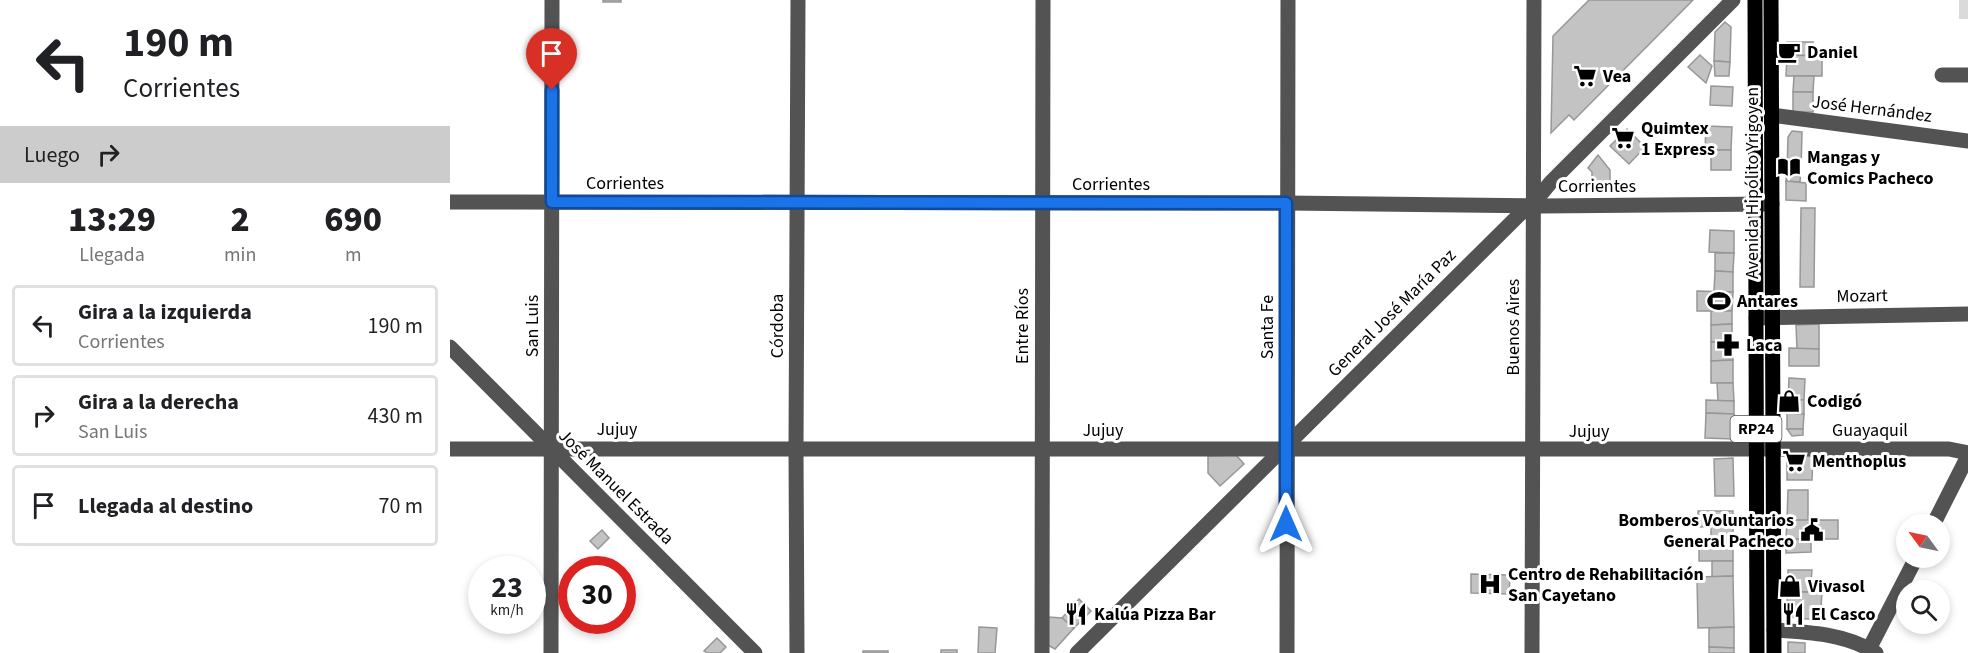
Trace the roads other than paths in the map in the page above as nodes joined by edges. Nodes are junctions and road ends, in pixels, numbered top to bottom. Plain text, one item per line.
1 (552, 0) edge
2 (798, 0) edge
3 (1043, 0) edge
4 (1288, 0) edge
5 (1534, 0) edge
6 (1733, 0) edge
7 (1755, 0) edge
8 (1771, 0) edge
9 (1942, 75) dead end
10 (1968, 75) edge
11 (1771, 115) junction
12 (1968, 141) edge
13 (450, 202) edge
14 (552, 202) junction
15 (798, 203) junction
16 (1042, 203) junction
17 (1286, 203) junction
18 (1772, 204) junction
19 (1756, 205) junction
20 (1535, 208) junction
21 (1968, 314) edge
22 (1772, 317) junction
23 (1756, 318) junction
24 (450, 347) edge
25 (450, 449) edge
26 (550, 449) junction
27 (796, 449) junction
28 (1756, 449) junction
29 (1041, 450) junction
30 (1773, 450) junction
31 (1287, 451) junction
32 (1532, 451) junction
33 (1968, 455) edge
34 (1938, 514) edge
35 (1911, 568) edge
36 (1774, 630) junction
37 (1873, 651) edge
38 (551, 653) edge
39 (755, 653) edge
40 (797, 653) edge
41 (1042, 653) edge
42 (1077, 653) edge
43 (1092, 653) edge
44 (1287, 653) edge
45 (1532, 653) edge
46 (1757, 653) edge
47 (1774, 653) edge

1 - 14 street, San Luis
2 - 15 street, Córdoba
3 - 16 street, Entre Ríos
4 - 17 street, Santa Fe
5 - 20 street, Buenos Aires
6 - 20 street, General José María Paz
7 - 19 main road, Avenida Hipólito Yrigoyen / RP24
8 - 11 main road, Avenida Hipólito Yrigoyen / RP24
9 - 10 street
11 - 12 street, José Hernández
11 - 18 main road, Avenida Hipólito Yrigoyen / RP24
13 - 14 street, Corrientes
14 - 15 street, Corrientes
14 - 26 street, San Luis
15 - 16 street, Corrientes
15 - 27 street, Córdoba
16 - 17 street, Corrientes
16 - 29 street, Entre Ríos
17 - 20 street, Corrientes
17 - 31 street, Santa Fe
18 - 19 street, Corrientes
18 - 22 main road, Avenida Hipólito Yrigoyen / RP24
19 - 20 street, Corrientes
19 - 23 main road, Avenida Hipólito Yrigoyen / RP24
20 - 31 street, General José María Paz
20 - 32 street, Buenos Aires
21 - 22 street, Mozart
22 - 23 street, Mozart
22 - 30 main road, Avenida Hipólito Yrigoyen / RP24
23 - 28 main road, Avenida Hipólito Yrigoyen / RP24
24 - 26 street, José Manuel Estrada
25 - 26 street, Jujuy
26 - 27 street, Jujuy
26 - 38 street, San Luis
26 - 39 street, José Manuel Estrada
27 - 29 street, Jujuy
27 - 40 street, Córdoba
28 - 30 street, Jujuy
28 - 32 street, Jujuy
28 - 46 main road, Avenida Hipólito Yrigoyen / RP24
29 - 31 street, Jujuy
29 - 41 street, Entre Ríos
30 - 33 street, Guayaquil
30 - 36 main road, Avenida Hipólito Yrigoyen / RP24
31 - 32 street, Jujuy
31 - 42 street, General José María Paz
31 - 43 street, General José María Paz
31 - 44 street, Santa Fe
32 - 45 street, Buenos Aires
33 - 34 street
35 - 37 street
36 - 37 street
36 - 47 main road, Avenida Hipólito Yrigoyen / RP24

